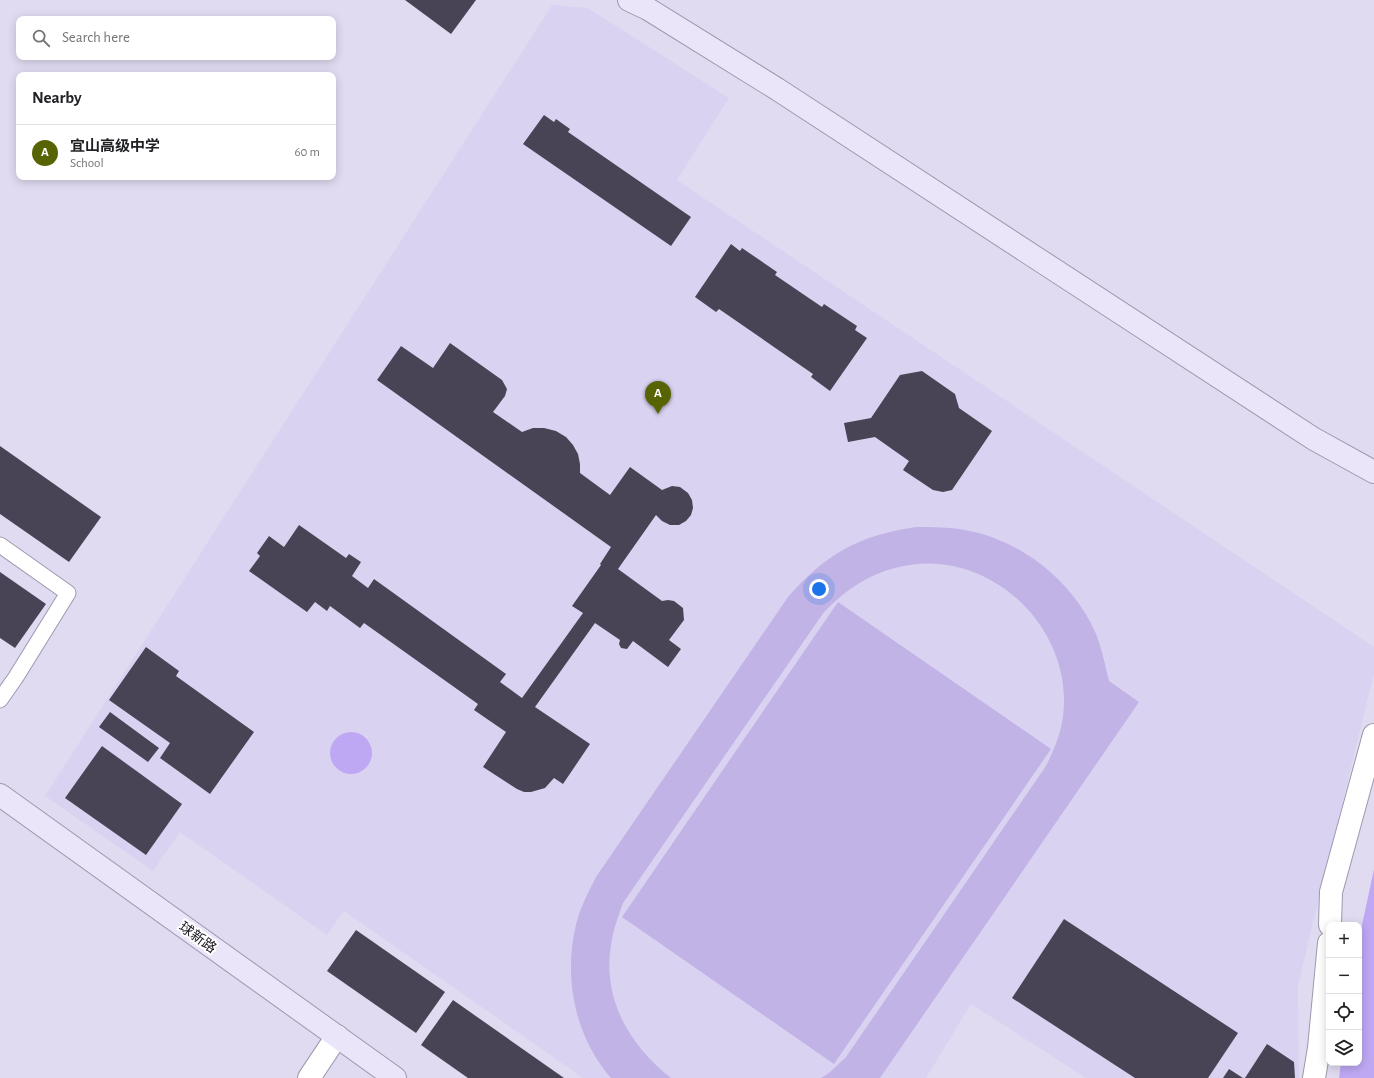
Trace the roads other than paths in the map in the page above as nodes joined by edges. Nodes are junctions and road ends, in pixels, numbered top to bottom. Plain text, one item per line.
1 (629, 0) edge
2 (1374, 472) edge
3 (0, 545) edge
4 (0, 700) edge
5 (1374, 735) edge
6 (0, 795) edge
7 (1330, 922) edge
8 (1328, 958) edge
9 (337, 1036) junction
10 (309, 1078) edge
11 (395, 1078) edge
12 (1314, 1078) edge

1 - 2 street
3 - 4 lane
5 - 7 street
6 - 9 street, 球新路
8 - 12 street
9 - 10 street
9 - 11 street, 球新路

